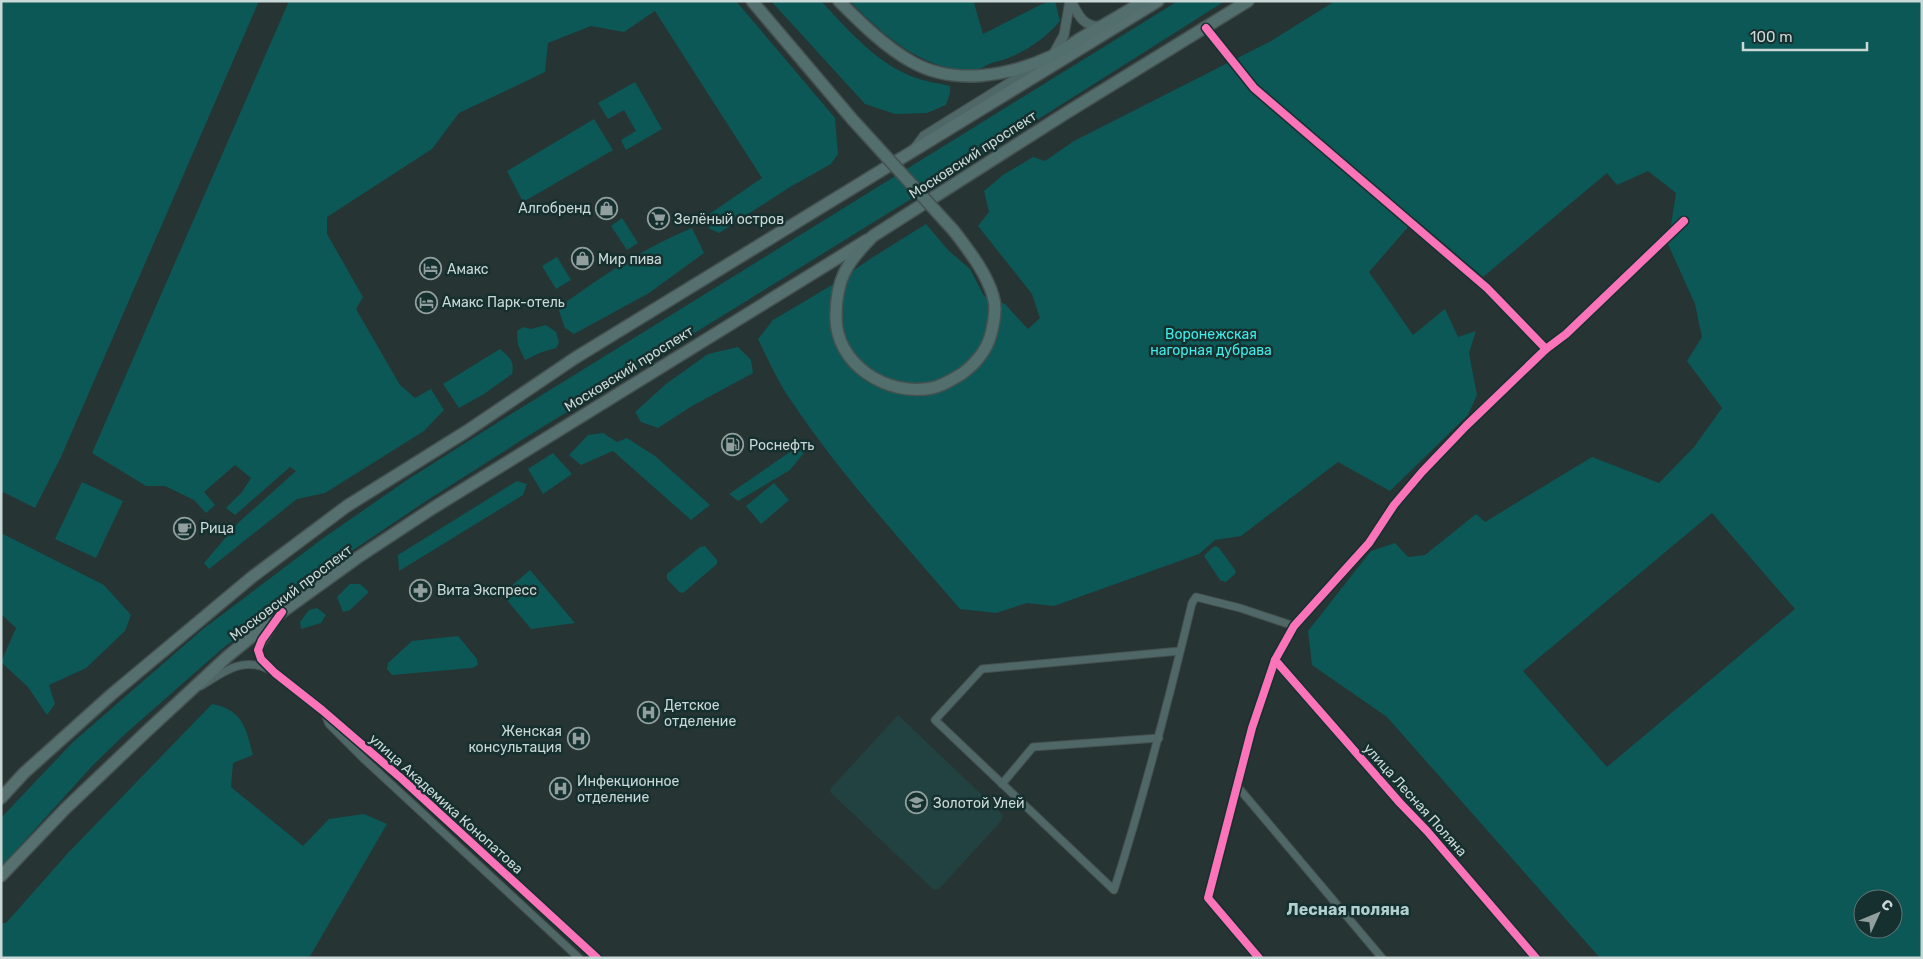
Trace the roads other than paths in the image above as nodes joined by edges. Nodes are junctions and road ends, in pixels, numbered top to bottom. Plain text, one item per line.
1 (752, 1) edge
2 (839, 1) edge
3 (1070, 1) edge
4 (1144, 1) edge
5 (1158, 1) edge
6 (1248, 1) edge
7 (1102, 26) junction
8 (1206, 28) junction
9 (1052, 56) junction
10 (910, 154) junction
11 (1684, 221) dead end
12 (873, 236) junction
13 (1546, 349) junction
14 (282, 612) junction
15 (1294, 626) junction
16 (1180, 651) junction
17 (1275, 660) junction
18 (275, 673) junction
19 (183, 698) junction
20 (322, 710) junction
21 (1158, 738) junction
22 (1002, 784) junction
23 (1237, 786) junction
24 (1, 798) edge
25 (1, 876) edge
26 (579, 958) edge
27 (597, 958) edge
28 (1258, 958) edge
29 (1382, 958) edge
30 (1536, 958) edge

1 - 12 highway, bridge
2 - 9 highway
3 - 7 street
3 - 9 street
4 - 7 highway
5 - 10 main road
6 - 8 highway, Московский проспект
7 - 9 highway
8 - 12 highway, Московский проспект
8 - 13 street
9 - 10 street
10 - 24 main road
11 - 13 street
12 - 14 main road, Московский проспект
13 - 15 street
14 - 18 street
14 - 19 main road, Московский проспект
15 - 16 street
15 - 17 street
16 - 21 street
16 - 22 street
17 - 23 street
17 - 30 street, улица Лесная Поляна
18 - 19 street
18 - 20 street, улица Академика Конопатова
19 - 25 main road, Московский проспект
20 - 26 street, улица Академика Конопатова
20 - 27 street, улица Академика Конопатова
21 - 22 street
21 - 22 street
23 - 28 street
23 - 29 street

